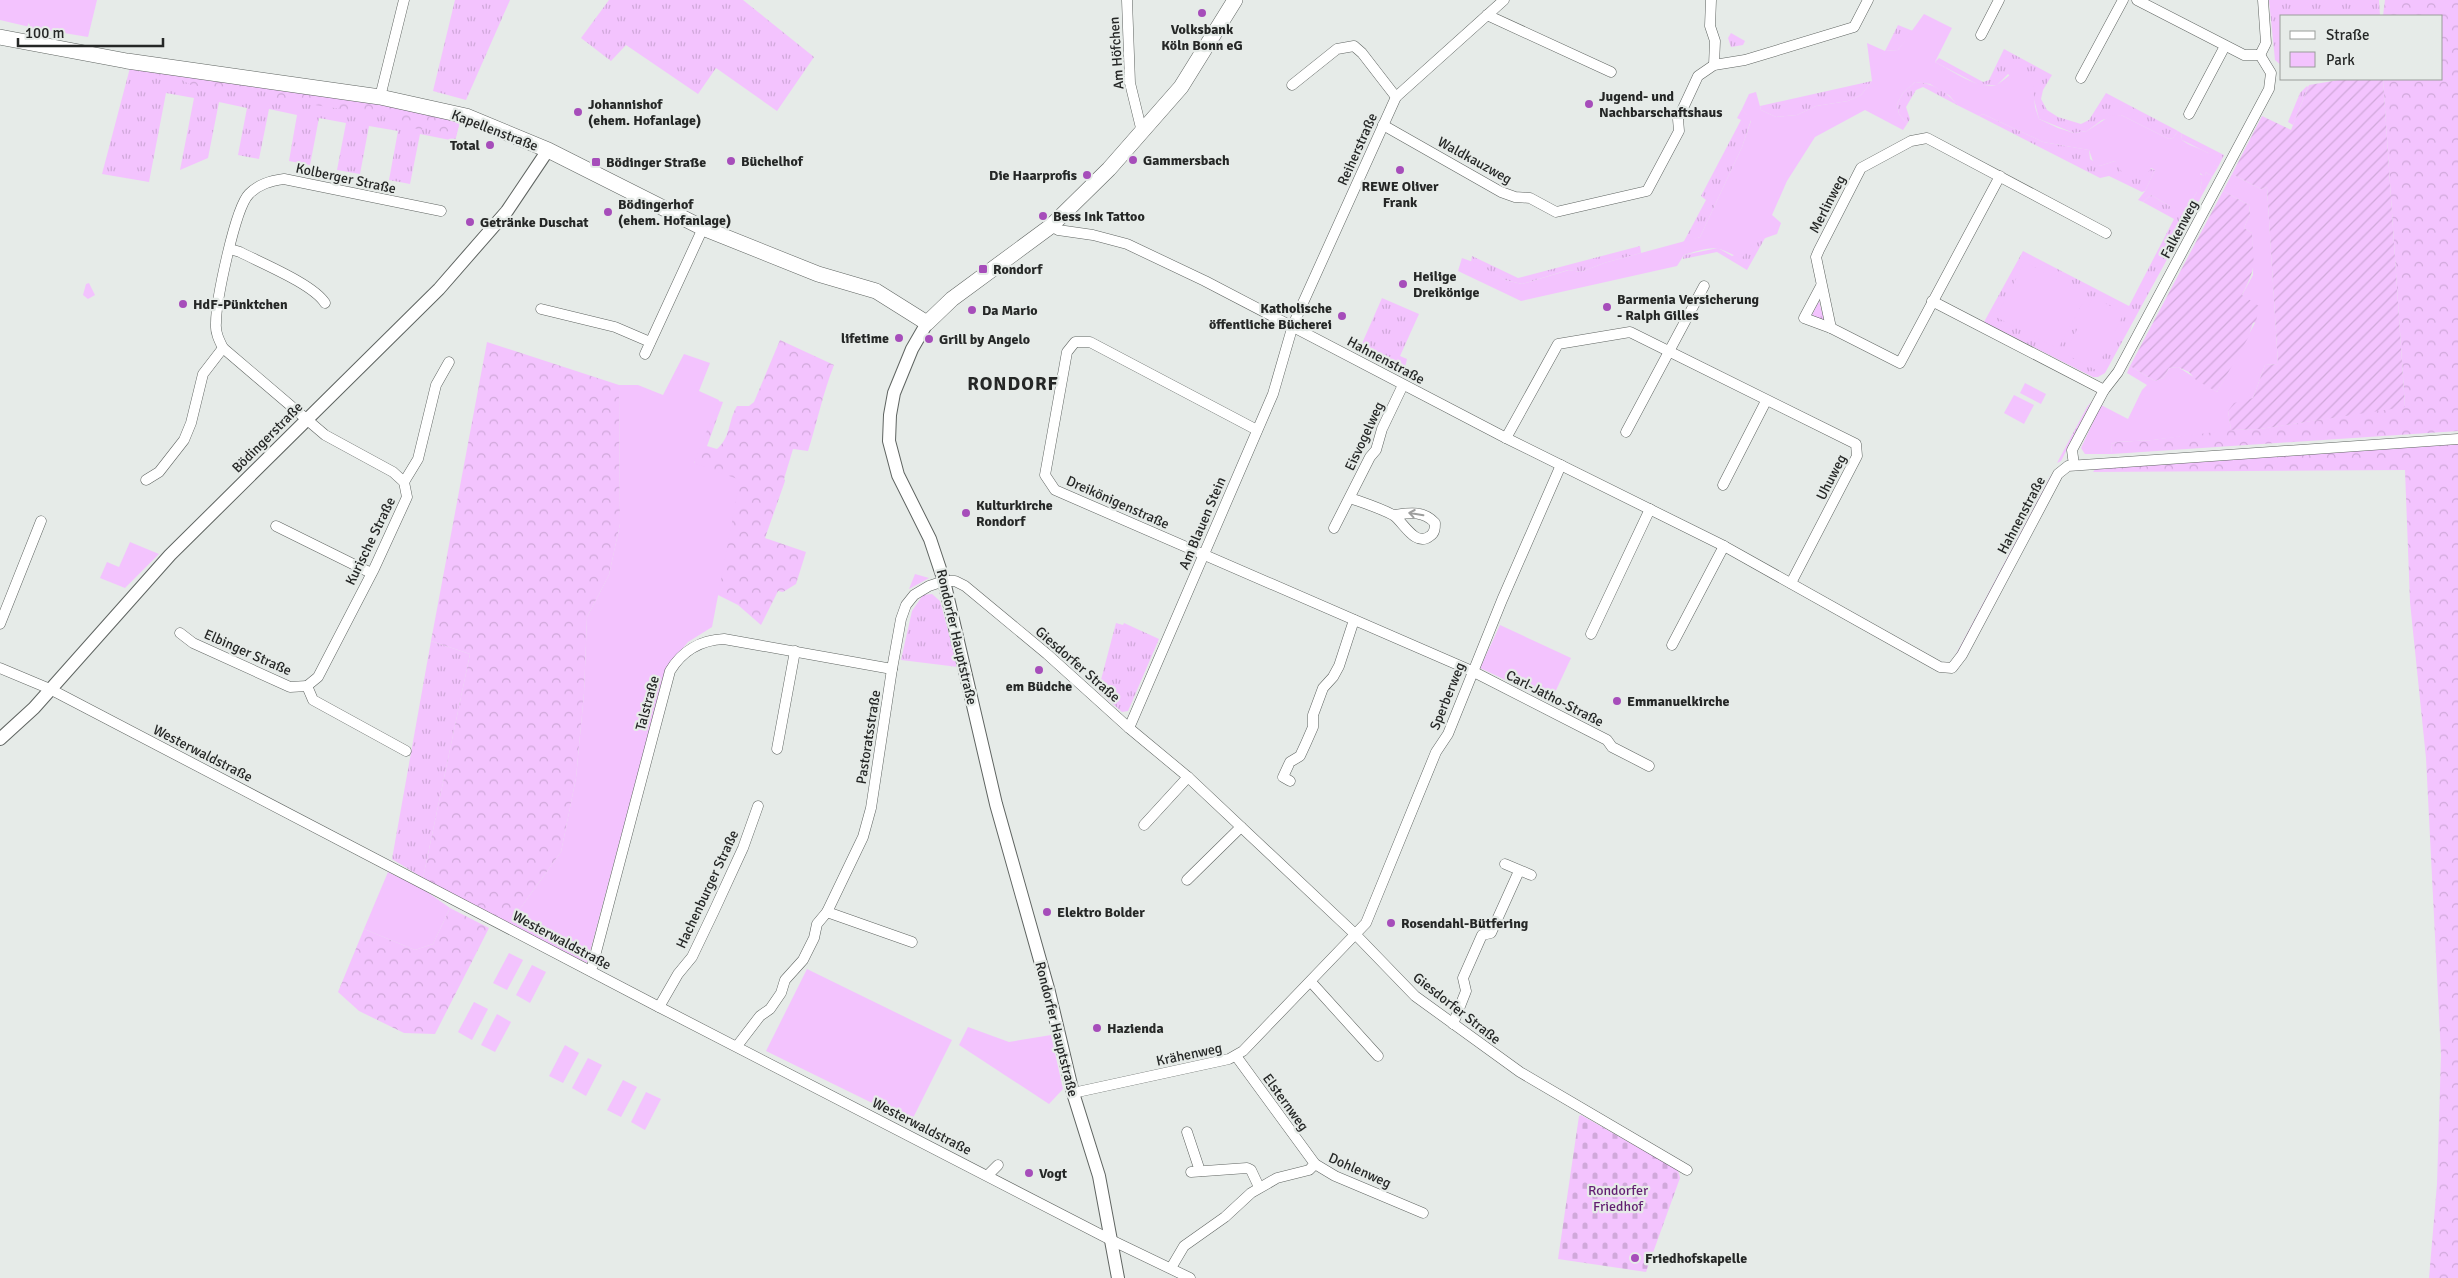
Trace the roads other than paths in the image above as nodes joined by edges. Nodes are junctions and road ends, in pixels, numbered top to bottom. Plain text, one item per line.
1 (404, 0) edge
2 (1127, 0) edge
3 (1236, 0) edge
4 (1504, 0) edge
5 (1711, 0) edge
6 (1868, 0) edge
7 (1999, 0) edge
8 (2123, 0) edge
9 (2137, 0) edge
10 (2263, 0) edge
11 (1487, 15) junction
12 (1980, 35) dead end
13 (0, 37) edge
14 (2225, 46) junction
15 (2260, 55) junction
16 (1714, 64) junction
17 (1611, 72) dead end
18 (2081, 78) dead end
19 (1292, 85) dead end
20 (380, 97) junction
21 (1396, 97) junction
22 (2189, 114) dead end
23 (1383, 125) junction
24 (1142, 132) junction
25 (548, 150) junction
26 (2000, 176) junction
27 (441, 211) dead end
28 (1050, 226) junction
29 (703, 228) junction
30 (2106, 233) dead end
31 (230, 249) junction
32 (1704, 286) dead end
33 (1821, 286) junction
34 (1932, 301) junction
35 (325, 303) dead end
36 (541, 309) dead end
37 (927, 323) junction
38 (1293, 325) junction
39 (1831, 328) junction
40 (650, 342) junction
41 (223, 348) junction
42 (1670, 352) junction
43 (645, 354) dead end
44 (449, 362) dead end
45 (1403, 385) junction
46 (2104, 390) junction
47 (1766, 401) junction
48 (307, 418) junction
49 (1257, 430) junction
50 (1626, 432) dead end
51 (1506, 438) junction
52 (2458, 439) edge
53 (1561, 465) junction
54 (2074, 465) junction
55 (146, 480) dead end
56 (404, 482) junction
57 (1723, 485) dead end
58 (1350, 498) junction
59 (1650, 509) junction
60 (1394, 516) dead end
61 (41, 521) dead end
62 (276, 526) dead end
63 (1334, 528) dead end
64 (1724, 546) junction
65 (1204, 555) junction
66 (371, 573) junction
67 (944, 581) junction
68 (1791, 583) junction
69 (1354, 620) junction
70 (0, 624) edge
71 (180, 633) dead end
72 (1590, 634) dead end
73 (1672, 644) dead end
74 (795, 651) junction
75 (0, 668) edge
76 (892, 669) junction
77 (1472, 671) junction
78 (306, 686) junction
79 (50, 689) junction
80 (1129, 728) junction
81 (0, 739) edge
82 (776, 749) dead end
83 (406, 751) dead end
84 (1649, 766) dead end
85 (1188, 778) junction
86 (1290, 780) dead end
87 (758, 806) dead end
88 (1144, 825) dead end
89 (1241, 827) junction
90 (1505, 864) dead end
91 (1519, 870) junction
92 (1531, 875) dead end
93 (1187, 880) dead end
94 (827, 912) junction
95 (1356, 935) junction
96 (912, 942) dead end
97 (591, 971) junction
98 (1311, 982) junction
99 (659, 1006) junction
100 (1453, 1024) junction
101 (737, 1046) junction
102 (1236, 1056) junction
103 (1378, 1056) dead end
104 (1073, 1093) junction
105 (1187, 1132) dead end
106 (1315, 1164) junction
107 (998, 1165) dead end
108 (1687, 1170) dead end
109 (988, 1175) junction
110 (1259, 1187) junction
111 (1423, 1213) dead end
112 (1111, 1240) junction
113 (1171, 1268) junction
114 (1118, 1278) edge
115 (1190, 1278) edge

1 - 20 street
2 - 24 street, Am Höfchen
3 - 24 main road, Rondorfer Hauptstraße
4 - 11 street, Reiherstraße
5 - 16 street
6 - 16 street
7 - 12 street
8 - 18 street
9 - 14 street
10 - 15 street
11 - 17 street
11 - 21 street, Reiherstraße
13 - 20 main road, Kapellenstraße
14 - 15 street
14 - 22 street
15 - 46 street, Falkenweg
16 - 23 street, Waldkauzweg
19 - 21 street
20 - 25 main road, Kapellenstraße
21 - 23 street, Reiherstraße
23 - 38 street, Reiherstraße
24 - 28 main road, Rondorfer Hauptstraße
25 - 29 main road, Kapellenstraße
25 - 48 street, Bödingerstraße
26 - 30 street, Merlinweg
26 - 33 street, Merlinweg
26 - 34 street
27 - 31 street, Kolberger Straße
28 - 37 main road, Rondorfer Hauptstraße
28 - 38 street, Hahnenstraße
29 - 37 main road, Kapellenstraße
29 - 40 street
31 - 35 street
31 - 41 street, Kolberger Straße
32 - 42 street
33 - 39 street, Merlinweg
33 - 39 street
34 - 39 street
34 - 46 street
36 - 40 street
37 - 67 street, Rondorfer Hauptstraße
38 - 45 street, Hahnenstraße
38 - 49 street, Am Blauen Stein
40 - 43 street
41 - 48 street
41 - 55 street
42 - 47 street, Uhuweg
42 - 50 street
42 - 51 street, Uhuweg
44 - 56 street
45 - 51 street, Hahnenstraße
45 - 58 street, Eisvogelweg
46 - 54 street, Falkenweg
47 - 57 street
47 - 68 street, Uhuweg
48 - 56 street, Kurische Straße
48 - 79 street, Bödingerstraße
49 - 65 street, Am Blauen Stein
49 - 65 street, Dreikönigenstraße
51 - 53 street, Hahnenstraße
52 - 54 street
53 - 59 street, Hahnenstraße
53 - 77 street, Sperberweg
54 - 68 street, Hahnenstraße
56 - 66 street, Kurische Straße
58 - 60 street
58 - 63 street, Eisvogelweg
59 - 64 street, Hahnenstraße
59 - 72 street
61 - 70 street
62 - 66 street
64 - 68 street, Hahnenstraße
64 - 73 street
65 - 69 street, Dreikönigenstraße
65 - 80 street, Am Blauen Stein
66 - 78 street, Kurische Straße
67 - 76 street, Pastoratsstraße
67 - 80 street, Giesdorfer Straße
67 - 104 street, Rondorfer Hauptstraße
69 - 77 street, Dreikönigenstraße
69 - 86 street
71 - 78 street, Elbinger Straße
74 - 76 street, Talstraße
74 - 82 street
74 - 97 street, Talstraße
75 - 79 street, Westerwaldstraße
76 - 94 street, Pastoratsstraße
77 - 84 street, Carl-Jatho-Straße
77 - 95 street, Sperberweg
78 - 83 street, Elbinger Straße
79 - 81 street, Bödingerstraße
79 - 97 street, Westerwaldstraße
80 - 85 street, Giesdorfer Straße
85 - 88 street
85 - 89 street, Giesdorfer Straße
87 - 99 street, Hachenburger Straße
89 - 93 street
89 - 95 street, Giesdorfer Straße
90 - 91 street
91 - 92 street
91 - 100 street
94 - 96 street
94 - 101 street, Pastoratsstraße
95 - 98 street, Krähenweg
95 - 100 street, Giesdorfer Straße
97 - 99 street, Westerwaldstraße
98 - 102 street, Krähenweg
98 - 103 street
99 - 101 street, Westerwaldstraße
100 - 108 street, Giesdorfer Straße
101 - 109 street, Westerwaldstraße
102 - 104 street, Krähenweg
102 - 106 street, Elsternweg
104 - 112 street, Rondorfer Hauptstraße
105 - 110 street
106 - 110 street, Dohlenweg
106 - 111 street, Dohlenweg
107 - 109 street
109 - 112 street, Westerwaldstraße
110 - 113 street, Dohlenweg
112 - 113 street, Westerwaldstraße
112 - 114 street, Rondorfer Hauptstraße
113 - 115 street, Westerwaldstraße

